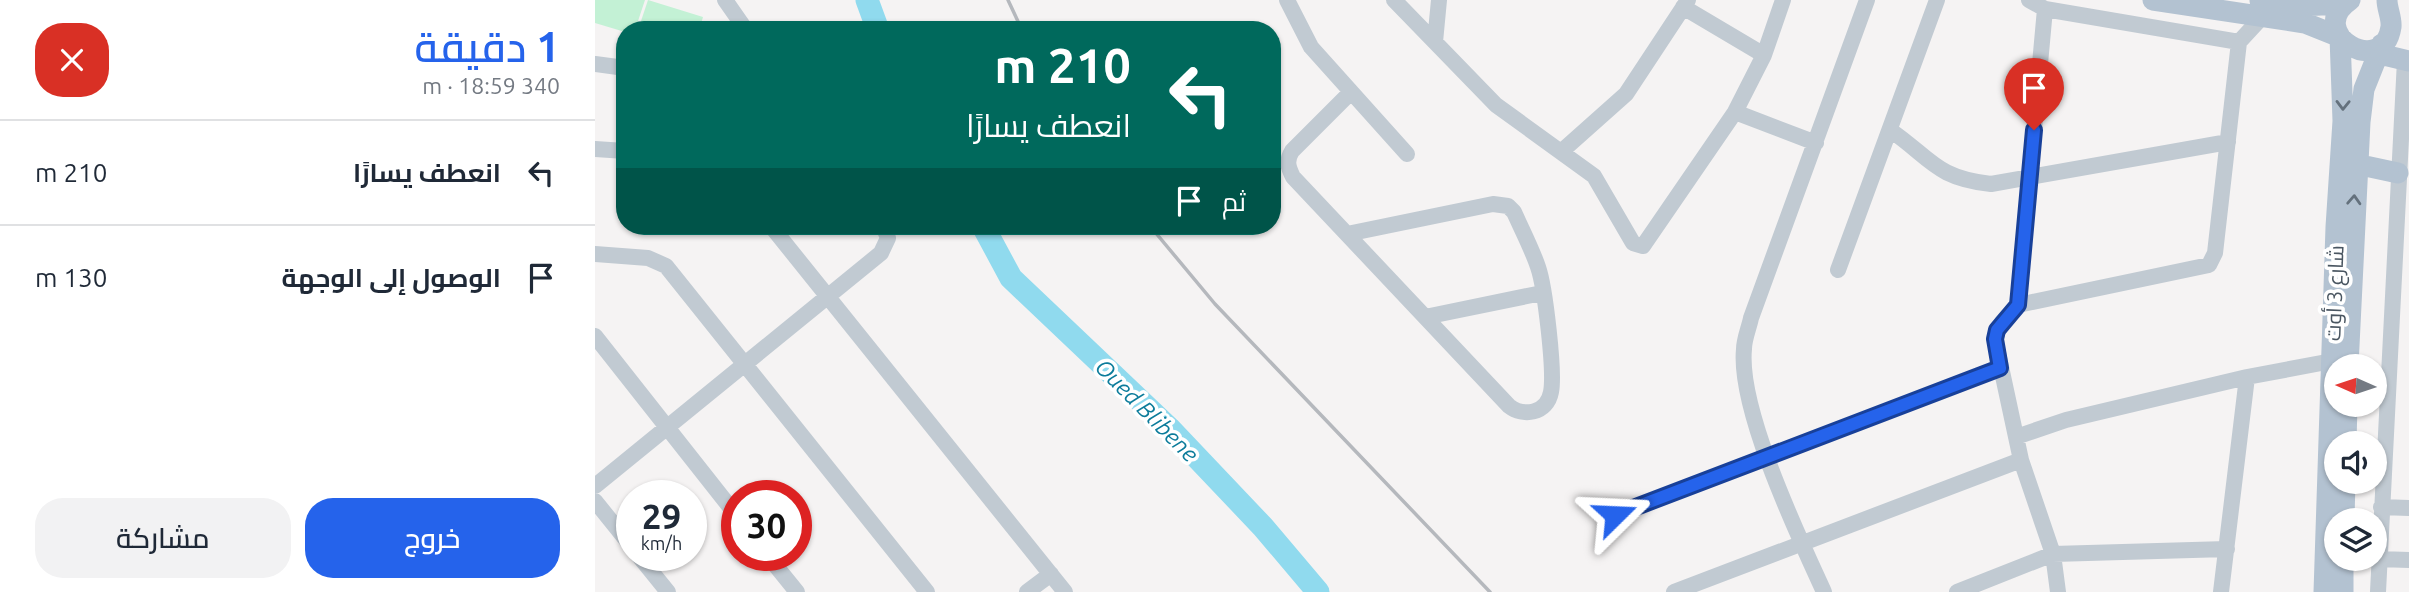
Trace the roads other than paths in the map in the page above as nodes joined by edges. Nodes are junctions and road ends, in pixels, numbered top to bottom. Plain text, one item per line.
1 (725, 0) edge
2 (1287, 0) edge
3 (1394, 0) edge
4 (1439, 0) edge
5 (1783, 0) edge
6 (1867, 0) edge
7 (1937, 0) edge
8 (2029, 0) edge
9 (2153, 0) edge
10 (2347, 1) edge
11 (1686, 4) edge
12 (2385, 6) edge
13 (2257, 8) edge
14 (2045, 9) junction
15 (740, 21) edge
16 (2340, 37) junction
17 (2409, 38) edge
18 (1435, 42) junction
19 (2239, 42) junction
20 (2376, 49) junction
21 (1764, 55) junction
22 (2407, 61) edge
23 (595, 64) edge
24 (616, 67) edge
25 (1350, 93) junction
26 (1735, 112) junction
27 (1889, 130) junction
28 (2228, 142) junction
29 (1816, 143) junction
30 (595, 149) edge
31 (616, 150) edge
32 (1562, 151) junction
33 (1406, 154) dead end
34 (2356, 164) junction
35 (2399, 173) junction
36 (2030, 178) junction
37 (1347, 234) junction
38 (778, 235) edge
39 (887, 235) edge
40 (595, 254) edge
41 (1838, 270) dead end
42 (1542, 293) junction
43 (828, 297) junction
44 (2018, 305) junction
45 (1425, 317) junction
46 (595, 336) edge
47 (2340, 354) edge
48 (2341, 354) edge
49 (745, 365) junction
50 (2324, 365) edge
51 (2000, 368) junction
52 (2247, 377) junction
53 (2336, 417) edge
54 (667, 428) junction
55 (2016, 437) junction
56 (1768, 455) junction
57 (2021, 460) junction
58 (595, 486) edge
59 (721, 496) edge
60 (595, 501) edge
61 (2381, 507) joint
62 (2409, 509) edge
63 (1615, 515) dead end
64 (616, 527) edge
65 (1801, 541) junction
66 (2227, 549) junction
67 (2053, 554) junction
68 (2387, 559) edge
69 (2409, 560) edge
70 (651, 571) edge
71 (780, 571) edge
72 (2343, 571) edge
73 (2379, 571) edge
74 (1051, 574) junction
75 (668, 592) edge
76 (797, 592) edge
77 (927, 592) edge
78 (1027, 592) edge
79 (1065, 592) edge
80 (1674, 592) edge
81 (1824, 592) edge
82 (1957, 592) edge
83 (2058, 592) edge
84 (2221, 592) edge
85 (2324, 592) edge
86 (2343, 592) edge
87 (2378, 592) edge

1 - 15 street
2 - 25 street
3 - 18 street
4 - 18 street
5 - 21 street
6 - 29 street
7 - 27 street
8 - 14 street
9 - 13 main road
10 - 13 main road
10 - 16 main road, شارع 3 أوت
11 - 21 street
11 - 32 street
12 - 17 main road
12 - 20 main road
13 - 16 main road
13 - 19 street
14 - 19 street
14 - 36 street
16 - 20 main road
16 -> 47 main road, شارع 3 أوت
18 - 32 street
19 - 28 street
20 - 22 main road
20 - 34 main road
21 - 26 street
22 - 35 street
23 - 24 street
25 - 33 street
25 - 37 street
26 - 29 street
26 - 32 street
27 - 36 street
27 - 41 street
28 - 36 street
28 - 44 street
29 - 56 street
30 - 31 street
34 - 35 main road
48 -> 34 main road
35 - 61 street
36 - 44 street
37 - 42 street
37 - 45 street
38 - 43 street
39 - 43 street
40 - 49 street
42 - 45 street
42 - 45 street
43 - 49 street
43 - 74 street
44 - 51 street
46 - 54 street
49 - 54 street
49 - 77 street
50 - 52 street
51 - 55 street
51 - 56 street
52 - 55 street
52 - 66 street
53 - 85 main road, شارع 3 أوت
54 - 58 street
54 - 59 street
55 - 57 street
56 - 63 street
56 - 65 street
57 - 65 street
57 - 67 street
60 - 64 street
61 - 62 street
65 - 80 street
65 - 81 street
66 - 67 street
66 - 84 street
67 - 82 street
67 - 83 street
68 - 69 street
70 - 75 street
71 - 76 street
72 - 86 main road
73 - 87 street
74 - 78 street
74 - 79 street

